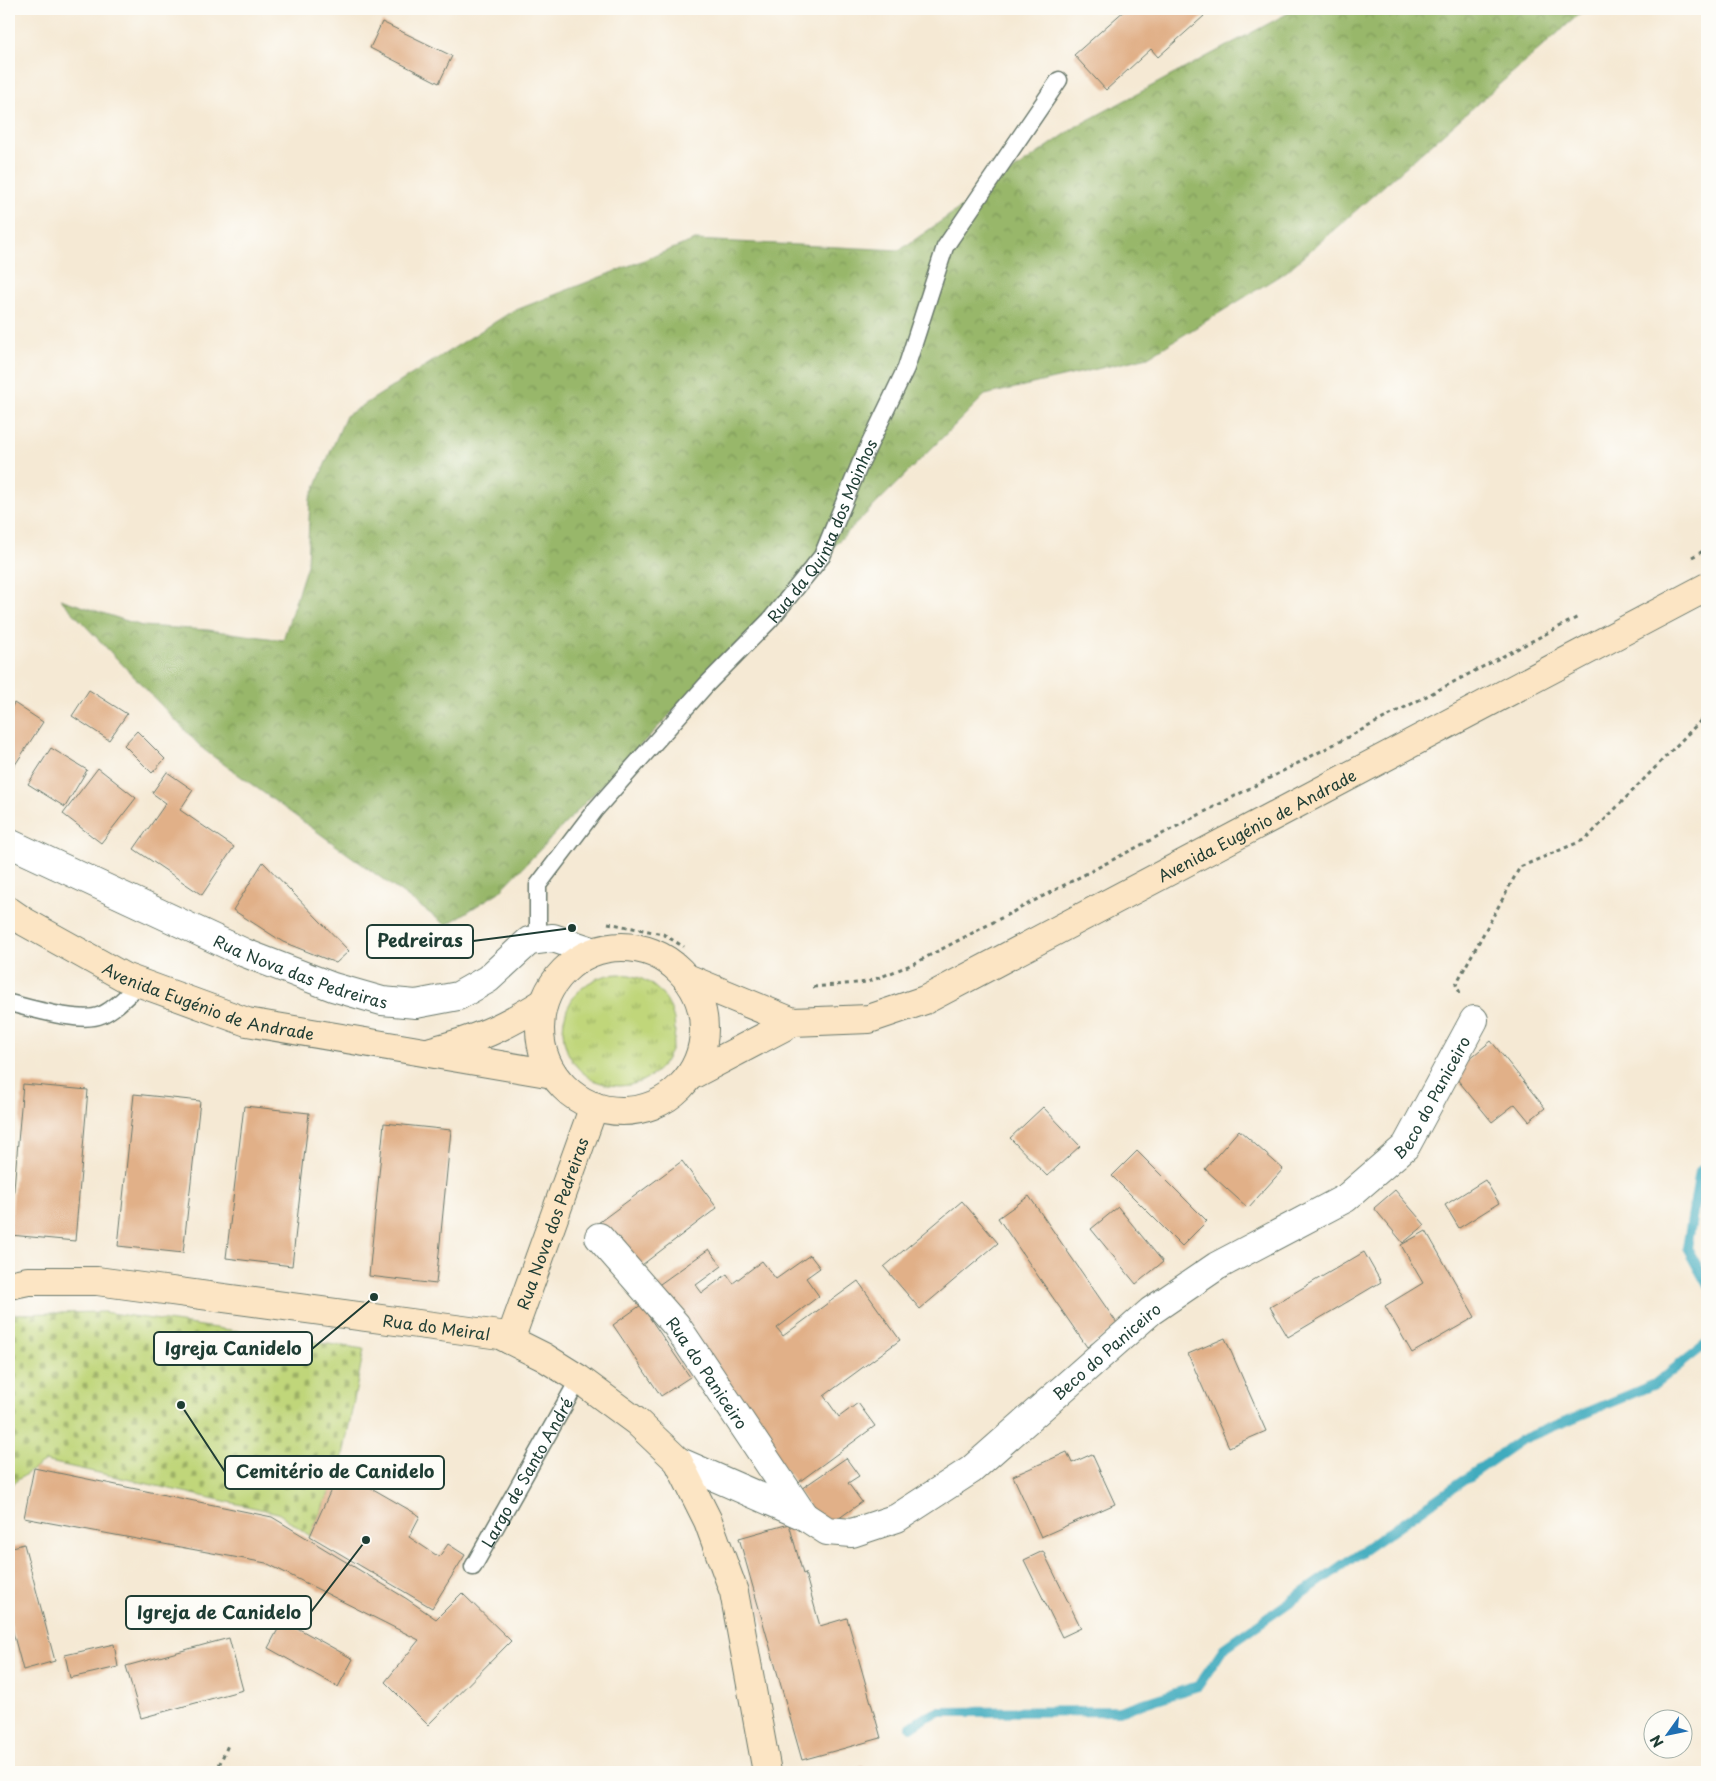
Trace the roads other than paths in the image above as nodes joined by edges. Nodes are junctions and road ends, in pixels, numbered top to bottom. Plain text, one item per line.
1 (1059, 80) dead end
2 (1707, 587) edge
3 (9, 843) edge
4 (9, 911) edge
5 (538, 940) junction
6 (592, 951) junction
7 (689, 965) junction
8 (141, 983) junction
9 (9, 1003) edge
10 (543, 1004) junction
11 (1474, 1020) road end
12 (793, 1022) junction
13 (423, 1053) junction
14 (553, 1074) junction
15 (690, 1076) junction
16 (594, 1106) junction
17 (599, 1237) dead end
18 (9, 1285) edge
19 (510, 1340) junction
20 (579, 1378) junction
21 (678, 1461) junction
22 (804, 1516) junction
23 (473, 1566) dead end
24 (767, 1772) edge

1 - 5 lane, Rua da Quinta dos Moinhos
2 - 12 main road, Avenida Eugénio de Andrade
3 - 5 street, Rua Nova das Pedreiras
4 - 8 main road, Avenida Eugénio de Andrade
5 - 6 street
6 - 7 main road, Avenida Eugénio de Andrade
6 - 10 main road, Avenida Eugénio de Andrade
7 - 12 main road, Avenida Eugénio de Andrade
7 - 15 main road, Avenida Eugénio de Andrade
8 - 9 lane
8 - 13 main road, Avenida Eugénio de Andrade
10 - 13 main road, Avenida Eugénio de Andrade
10 - 14 main road, Avenida Eugénio de Andrade
11 - 22 street, Beco do Paniceiro
12 - 15 main road, Avenida Eugénio de Andrade
13 - 14 main road, Avenida Eugénio de Andrade
14 - 16 main road, Avenida Eugénio de Andrade
15 - 16 main road, Avenida Eugénio de Andrade
16 - 19 main road, Rua Nova dos Pedreiras
17 - 22 street, Rua do Paniceiro
18 - 19 main road, Rua do Meiral
19 - 20 main road, Rua do Meiral
20 - 21 main road, Rua do Meiral
20 - 23 lane, Largo de Santo André
21 - 22 street, Beco do Paniceiro
21 - 24 main road

